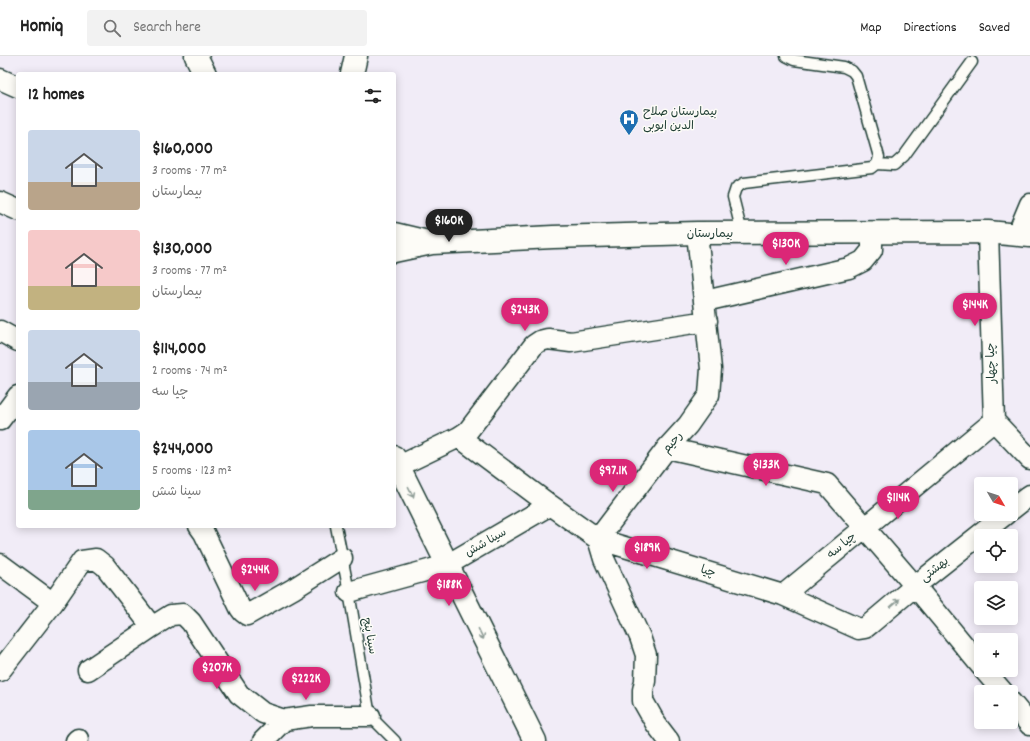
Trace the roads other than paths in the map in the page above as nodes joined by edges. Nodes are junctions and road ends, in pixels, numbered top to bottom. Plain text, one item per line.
1 (196, 56) edge
2 (356, 56) edge
3 (786, 56) edge
4 (972, 62) dead end
5 (204, 72) edge
6 (352, 72) edge
7 (0, 79) edge
8 (16, 86) edge
9 (877, 164) junction
10 (0, 202) edge
11 (1030, 204) edge
12 (16, 209) edge
13 (988, 232) junction
14 (742, 233) junction
15 (872, 233) junction
16 (396, 234) edge
17 (698, 234) junction
18 (1023, 236) edge
19 (432, 243) junction
20 (396, 251) edge
21 (705, 301) junction
22 (707, 321) junction
23 (0, 330) edge
24 (16, 340) edge
25 (16, 399) edge
26 (0, 420) edge
27 (994, 421) junction
28 (459, 438) junction
29 (667, 448) junction
30 (1030, 459) edge
31 (396, 462) edge
32 (1030, 495) edge
33 (1018, 504) edge
34 (550, 505) junction
35 (997, 521) edge
36 (864, 527) junction
37 (205, 528) edge
38 (336, 528) edge
39 (598, 539) junction
40 (342, 558) junction
41 (0, 564) edge
42 (447, 565) junction
43 (914, 586) junction
44 (349, 592) junction
45 (783, 595) junction
46 (53, 603) junction
47 (152, 626) junction
48 (865, 628) joint
49 (974, 658) edge
50 (88, 670) dead end
51 (0, 671) edge
52 (990, 677) edge
53 (997, 685) edge
54 (1018, 710) edge
55 (370, 716) junction
56 (284, 720) junction
57 (1030, 725) edge
58 (263, 741) edge
59 (395, 741) edge
60 (535, 741) edge
61 (669, 741) edge

1 - 5 street
2 - 6 street
3 - 9 lane
4 - 9 lane
7 - 8 street
9 - 14 lane
10 - 12 street
11 - 18 street
13 - 15 street, بیمارستان
13 - 18 street, بیمارستان
13 - 27 street, چیا چهار
14 - 15 street, بیمارستان
14 - 17 street, بیمارستان
15 - 21 street
16 - 19 street
17 - 19 street, بیمارستان
17 - 21 street, رحیم
19 - 20 street
21 - 22 street, رحیم
22 - 28 street
22 - 29 street, رحیم
23 - 24 street
25 - 26 street
27 - 30 street
27 - 36 street, چیا سه
28 - 31 street
28 - 34 street, چیا
29 - 36 street
29 - 39 street, رحیم
31 -> 42 street
32 - 33 street
34 - 39 street, چیا
34 - 42 street, سینا شش
35 - 43 street, بهشتی
36 - 43 street
36 - 45 street, چیا سه
37 - 40 street
38 - 40 lane, سینا پنج
39 - 45 street, چیا
39 - 61 street
40 - 44 lane, سینا پنج
41 - 46 street
42 - 44 street, سینا شش
42 -> 60 street
48 -> 43 street, بهشتی
43 - 49 street
44 - 55 lane, سینا پنج
45 - 48 street, چیا
46 - 47 street
46 - 51 street
47 - 50 street
47 - 56 street
52 - 53 street
54 - 57 street
55 - 56 street
55 - 59 lane
56 - 58 street

